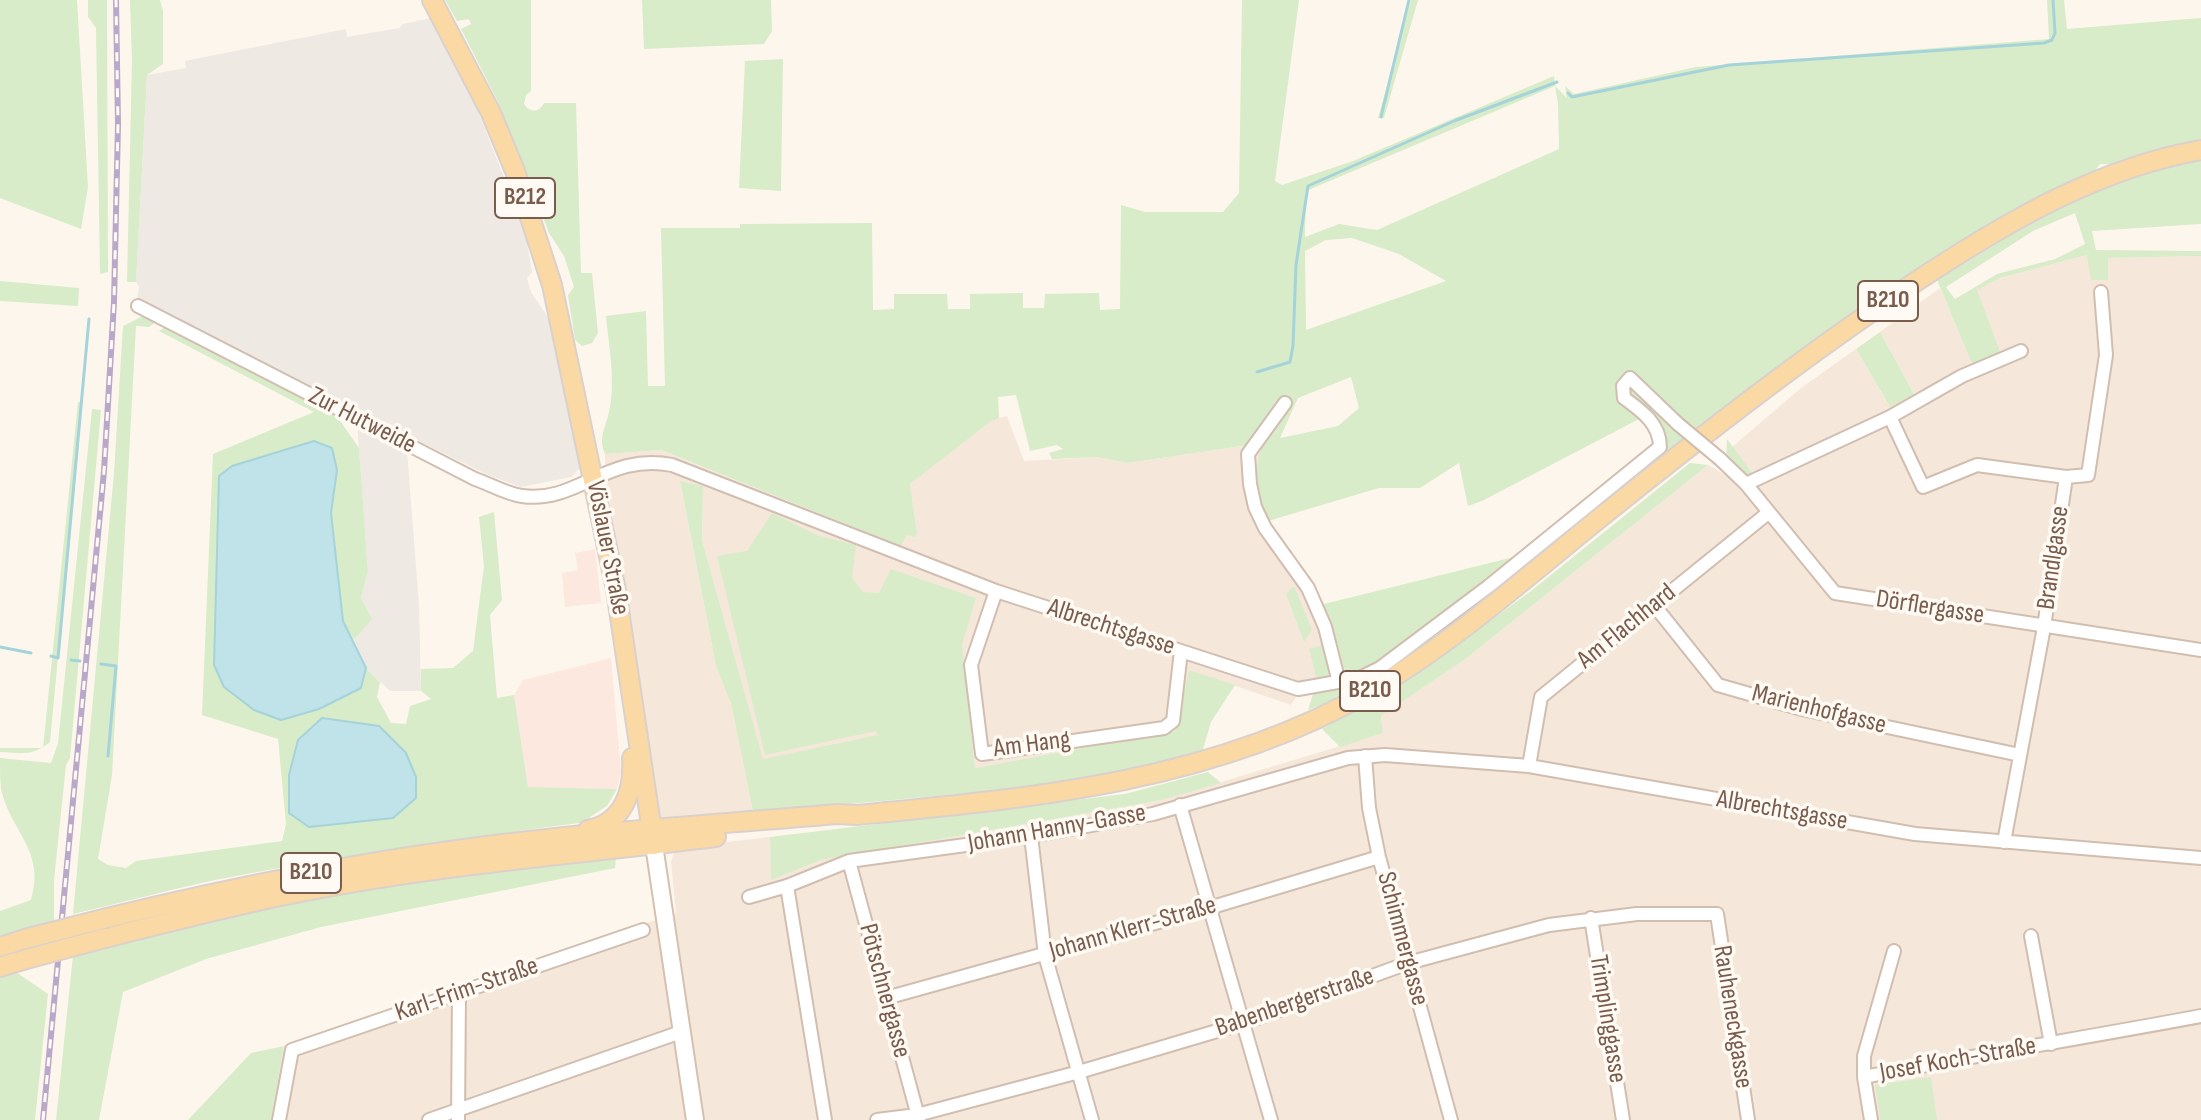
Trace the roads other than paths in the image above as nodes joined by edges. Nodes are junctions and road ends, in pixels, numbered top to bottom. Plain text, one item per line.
1 (432, 0) edge
2 (2201, 150) edge
3 (2101, 292) dead end
4 (138, 306) dead end
5 (2021, 351) dead end
6 (1285, 403) dead end
7 (1890, 417) junction
8 (1678, 424) joint
9 (2066, 477) junction
10 (593, 478) junction
11 (1746, 484) junction
12 (1768, 513) junction
13 (996, 591) junction
14 (1654, 605) junction
15 (2044, 627) junction
16 (2201, 650) edge
17 (1181, 651) junction
18 (1339, 682) junction
19 (636, 724) junction
20 (2020, 755) junction
21 (1365, 756) junction
22 (1529, 766) junction
23 (1180, 805) junction
24 (1031, 836) junction
25 (653, 838) junction
26 (518, 842) junction
27 (2004, 842) junction
28 (1379, 857) junction
29 (2201, 858) edge
30 (849, 861) junction
31 (787, 886) junction
32 (749, 897) dead end
33 (1209, 908) junction
34 (1717, 914) joint
35 (1591, 918) junction
36 (643, 930) dead end
37 (2031, 936) dead end
38 (0, 947) edge
39 (1894, 951) dead end
40 (1045, 955) junction
41 (1408, 963) junction
42 (0, 967) edge
43 (459, 992) junction
44 (886, 998) junction
45 (2201, 1016) edge
46 (1244, 1023) junction
47 (681, 1032) junction
48 (2051, 1044) junction
49 (1079, 1072) junction
50 (1864, 1077) junction
51 (458, 1115) edge
52 (918, 1117) edge
53 (279, 1120) edge
54 (429, 1120) edge
55 (695, 1120) edge
56 (825, 1120) edge
57 (877, 1120) edge
58 (1092, 1120) edge
59 (1271, 1120) edge
60 (1451, 1120) edge
61 (1623, 1120) edge
62 (1748, 1120) edge
63 (1871, 1120) edge

1 - 10 main road, Vöslauer Straße / B212
2 - 25 main road, B210
3 - 9 street, Brandlgasse
4 - 10 street, Zur Hutweide
5 - 7 street
6 - 18 street
7 - 9 street
7 - 11 street
8 - 11 street, Dörflergasse, bridge
8 - 18 street, Albrechtsgasse
9 - 15 street, Brandlgasse
10 - 13 street, Albrechtsgasse
10 - 19 main road, Vöslauer Straße / B212
11 - 12 street, Dörflergasse
12 - 14 street, Am Flachhard
12 - 15 street, Dörflergasse
13 - 17 street, Albrechtsgasse
13 - 17 street, Am Hang
14 - 20 street, Marienhofgasse
14 - 22 street, Am Flachhard
15 - 16 street, Dörflergasse
15 - 20 street, Brandlgasse
17 - 18 street, Albrechtsgasse
19 - 25 main road, Vöslauer Straße / B212
19 - 26 main road, B210
20 - 27 street, Brandlgasse
21 - 22 street, Albrechtsgasse
21 - 23 street, Johann Hanny-Gasse
21 - 28 street, Schimmergasse
22 - 27 street, Albrechtsgasse
23 - 24 street, Johann Hanny-Gasse
23 - 33 street
24 - 30 street, Johann Hanny-Gasse
24 - 40 street
25 - 26 main road, B210
25 - 42 main road, B210, bridge
25 - 47 street, Vöslauer Straße
26 - 38 main road, B210, bridge
27 - 29 street, Albrechtsgasse
28 - 33 street, Johann Klerr-Straße
28 - 41 street, Schimmergasse
30 - 31 street, Johann Hanny-Gasse
30 - 44 street, Pötschnergasse
31 - 32 street, Johann Hanny-Gasse
31 - 56 street
33 - 40 street, Johann Klerr-Straße
33 - 46 street
34 - 35 street, Babenbergerstraße
34 - 62 street, Rauheneckgasse
35 - 41 street, Babenbergerstraße
35 - 61 street, Trimplinggasse
36 - 43 street, Karl-Frim-Straße
37 - 48 street, Josef Koch-Straße
39 - 50 street
40 - 44 street, Johann Klerr-Straße
40 - 49 street
41 - 46 street, Babenbergerstraße
41 - 60 street, Schimmergasse
43 - 51 street
43 - 53 street, Karl-Frim-Straße
44 - 52 street, Pötschnergasse
45 - 48 street, Josef Koch-Straße
46 - 49 street, Babenbergerstraße
46 - 59 street
47 - 51 street
47 - 55 street, Vöslauer Straße
48 - 50 street, Josef Koch-Straße
49 - 52 street, Babenbergerstraße
49 - 58 street
50 - 63 street
51 - 54 street
52 - 57 street, Babenbergerstraße

